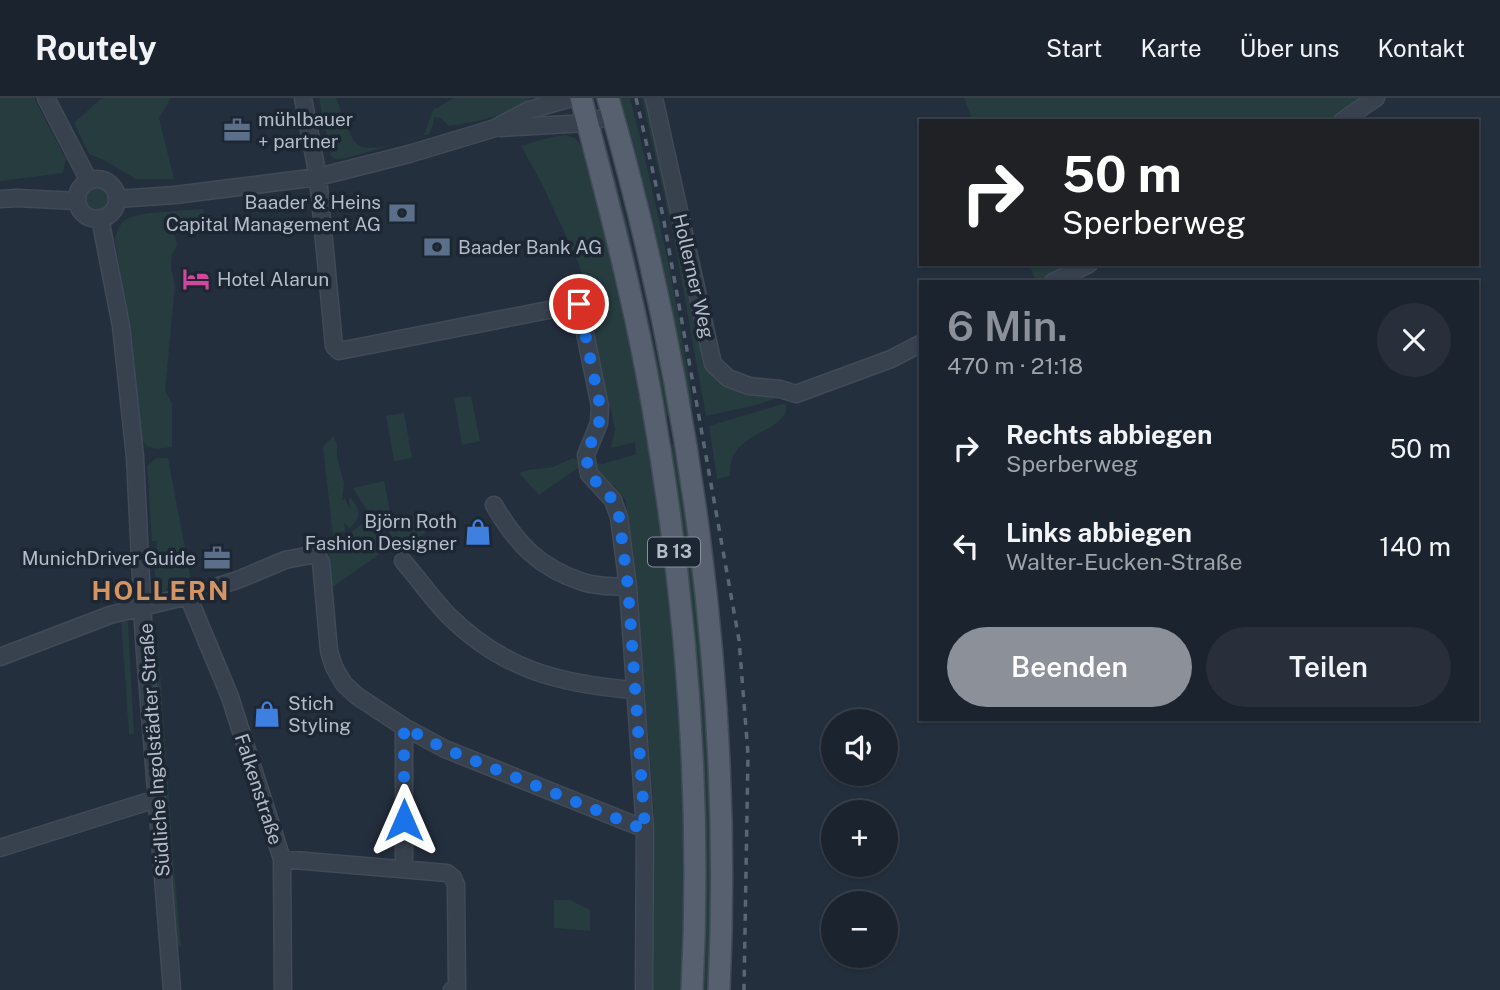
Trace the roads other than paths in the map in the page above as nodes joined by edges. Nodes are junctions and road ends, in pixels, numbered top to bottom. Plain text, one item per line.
1 (46, 98) edge
2 (303, 98) edge
3 (572, 98) edge
4 (581, 98) edge
5 (654, 98) edge
6 (1376, 98) edge
7 (534, 104) edge
8 (610, 106) edge
9 (1345, 119) edge
10 (587, 123) junction
11 (495, 128) junction
12 (318, 177) junction
13 (89, 181) junction
14 (0, 199) edge
15 (117, 199) junction
16 (77, 201) junction
17 (100, 218) junction
18 (1085, 266) edge
19 (1057, 280) edge
20 (919, 345) edge
21 (494, 505) dead end
22 (403, 561) dead end
23 (628, 587) junction
24 (188, 596) junction
25 (144, 608) junction
26 (0, 655) edge
27 (634, 690) junction
28 (404, 727) junction
29 (156, 799) junction
30 (645, 830) junction
31 (0, 848) edge
32 (282, 859) junction
33 (404, 869) junction
34 (172, 990) edge
35 (284, 990) edge
36 (452, 990) edge
37 (644, 990) edge
38 (692, 990) edge
39 (719, 990) edge

1 - 13 street
2 - 12 street
3 - 7 street
4 - 10 main road, B 13
5 - 20 street, Hollerner Weg
6 - 9 street
7 - 11 street
8 - 10 street
8 - 39 main road, B 13
10 - 11 street
10 - 38 main road, B 13
11 - 12 street
12 - 15 street
12 - 23 street
13 - 15 street
13 - 16 street
14 - 16 street
15 - 17 street
16 - 17 street
17 - 25 street, Südliche Ingolstädter Straße
18 - 19 street
21 - 23 street
22 - 27 street
23 - 27 street
24 - 25 street
24 - 28 street
24 - 32 street, Falkenstraße
25 - 26 street
25 - 29 street, Südliche Ingolstädter Straße
27 - 30 street
28 - 30 street
28 - 33 street
29 - 31 street
29 - 34 street, Südliche Ingolstädter Straße
30 - 37 street
32 - 33 street
32 - 35 street, Falkenstraße
33 - 36 street

